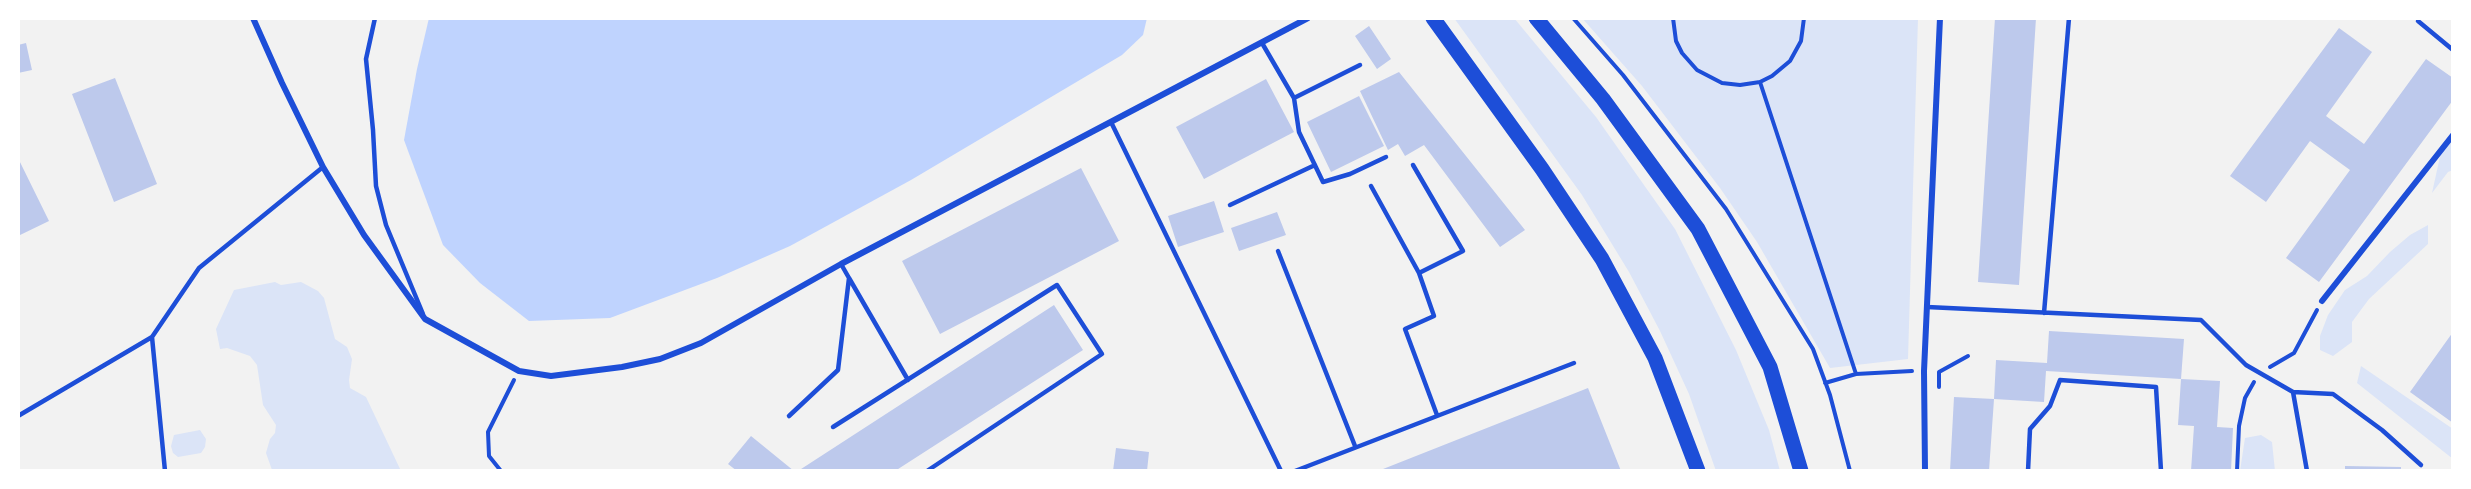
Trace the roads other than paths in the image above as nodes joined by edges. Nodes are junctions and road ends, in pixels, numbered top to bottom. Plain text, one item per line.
1 (253, 18) edge
2 (375, 18) edge
3 (1308, 18) edge
4 (1433, 18) edge
5 (1536, 18) edge
6 (1940, 18) edge
7 (2069, 18) edge
8 (2418, 21) dead end
9 (1262, 43) junction
10 (2453, 50) edge
11 (1360, 65) dead end
12 (1294, 98) junction
13 (1111, 122) junction
14 (2453, 135) edge
15 (1386, 157) dead end
16 (1315, 165) junction
17 (1413, 165) dead end
18 (323, 167) junction
19 (1371, 186) dead end
20 (1230, 205) dead end
21 (1278, 251) dead end
22 (841, 264) junction
23 (1419, 273) junction
24 (849, 278) junction
25 (2322, 301) dead end
26 (1927, 307) junction
27 (2044, 312) junction
28 (425, 319) junction
29 (152, 338) junction
30 (1574, 363) dead end
31 (908, 380) junction
32 (2293, 392) junction
33 (1437, 415) junction
34 (18, 416) edge
35 (789, 416) dead end
36 (833, 427) dead end
37 (1355, 446) junction
38 (2421, 465) dead end
39 (165, 471) edge
40 (927, 471) edge
41 (1281, 471) edge
42 (1295, 471) edge
43 (1698, 471) edge
44 (1801, 471) edge
45 (1925, 471) edge
46 (2028, 471) edge
47 (2161, 471) edge
48 (2307, 471) edge

1 - 18 street
2 - 28 lane
3 - 9 street
4 - 43 main road
5 - 44 main road
6 - 26 street
7 - 27 lane
8 - 10 lane
9 - 12 lane
9 - 13 street
11 - 12 lane
12 - 16 lane
13 - 22 street
13 - 41 lane
14 - 25 street
15 - 16 lane
16 - 20 lane
17 - 23 lane
18 - 28 street
18 - 29 lane
19 - 23 lane
21 - 37 lane
22 - 24 lane
22 - 28 street
23 - 33 lane
24 - 31 lane
24 - 35 lane
26 - 27 lane
26 - 45 street
27 - 32 lane
29 - 34 lane
29 - 39 lane
30 - 33 lane
31 - 36 lane
31 - 40 lane
32 - 38 lane
32 - 48 lane
33 - 37 lane
37 - 42 lane
46 - 47 lane

